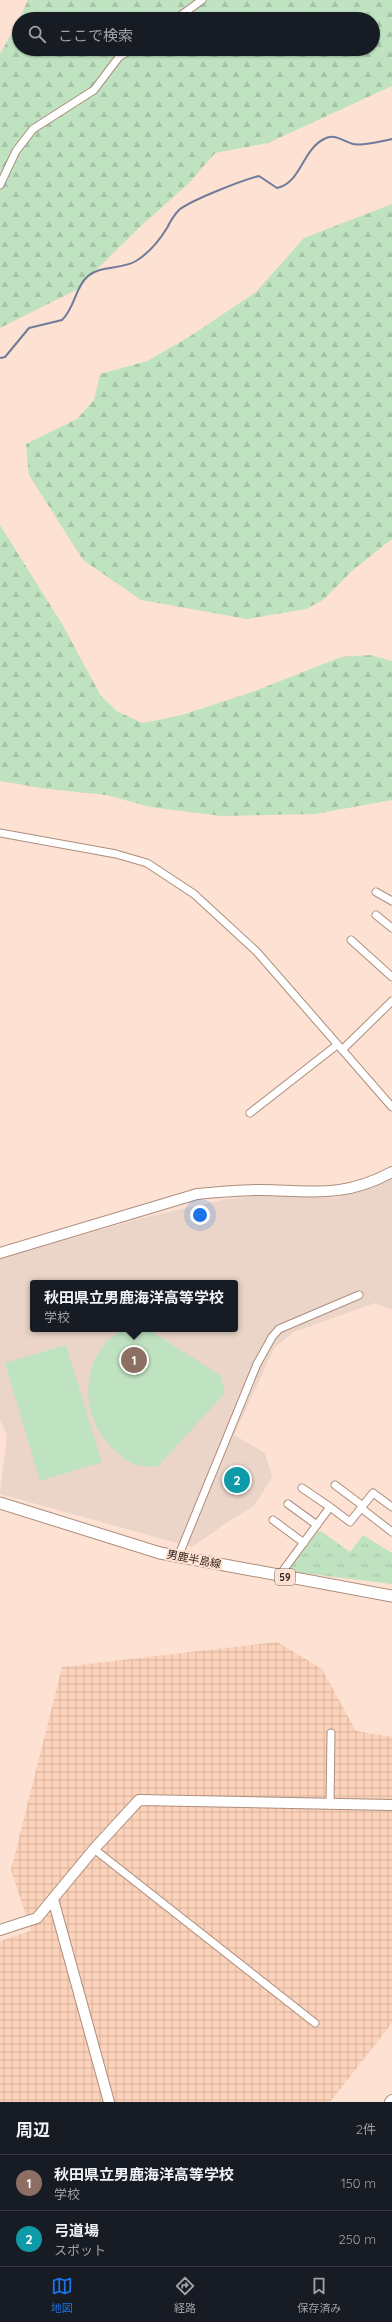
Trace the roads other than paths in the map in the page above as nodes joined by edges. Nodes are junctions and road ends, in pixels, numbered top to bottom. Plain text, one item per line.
1 (202, 0) edge
2 (186, 12) edge
3 (121, 56) edge
4 (0, 185) edge
5 (0, 833) edge
6 (376, 892) dead end
7 (392, 900) edge
8 (376, 915) dead end
9 (392, 928) edge
10 (351, 940) dead end
11 (392, 977) edge
12 (392, 1001) edge
13 (340, 1047) junction
14 (392, 1107) edge
15 (250, 1114) dead end
16 (392, 1172) edge
17 (0, 1253) edge
18 (359, 1295) dead end
19 (335, 1485) dead end
20 (302, 1488) dead end
21 (0, 1503) edge
22 (288, 1504) dead end
23 (392, 1506) edge
24 (330, 1507) junction
25 (362, 1507) junction
26 (273, 1520) dead end
27 (317, 1525) junction
28 (392, 1532) edge
29 (304, 1543) junction
30 (178, 1557) junction
31 (279, 1576) junction
32 (392, 1596) edge
33 (331, 1733) dead end
34 (330, 1805) junction
35 (392, 1805) edge
36 (94, 1849) junction
37 (53, 1899) junction
38 (0, 1930) edge
39 (315, 2023) dead end
40 (109, 2102) edge

1 - 2 street
3 - 4 street
5 - 13 street
6 - 7 street
8 - 9 street
10 - 11 street
12 - 13 street
13 - 14 street
13 - 15 street
16 - 17 street
18 - 30 street
19 - 25 street
20 - 24 street
21 - 30 main road, 男鹿半島線 / 59
22 - 27 street
23 - 25 street
24 - 25 street
24 - 27 street
25 - 28 street
26 - 29 street
27 - 29 street
29 - 31 street
30 - 31 main road, 男鹿半島線 / 59
31 - 32 main road, 男鹿半島線 / 59
33 - 34 street
34 - 35 street
34 - 36 street
36 - 37 street
36 - 39 street
37 - 38 street
37 - 40 street

